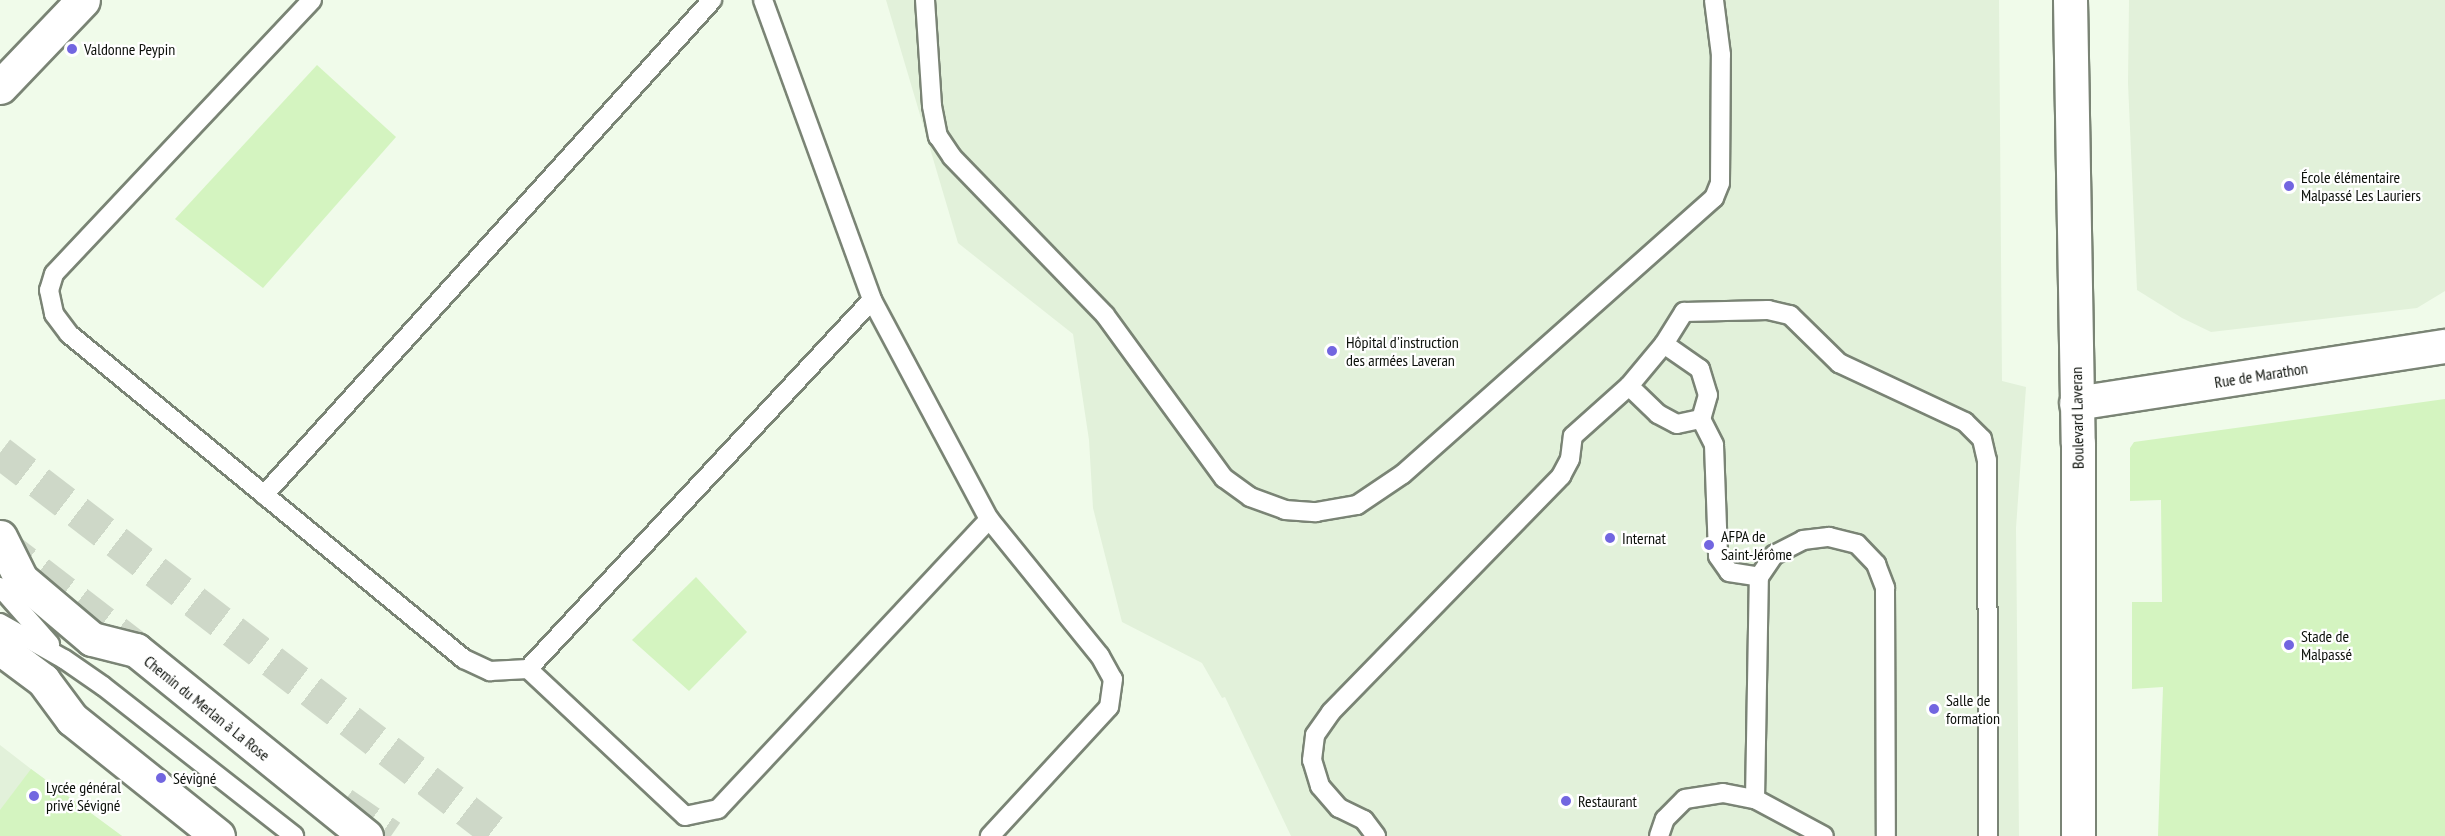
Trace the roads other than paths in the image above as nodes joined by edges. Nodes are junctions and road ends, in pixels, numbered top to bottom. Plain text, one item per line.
1 (83, 0) edge
2 (312, 0) edge
3 (712, 0) edge
4 (764, 0) edge
5 (925, 0) edge
6 (1714, 0) edge
7 (2070, 0) edge
8 (0, 87) edge
9 (872, 300) junction
10 (1664, 344) junction
11 (2445, 346) edge
12 (1629, 386) junction
13 (2076, 403) junction
14 (1701, 419) junction
15 (264, 495) junction
16 (989, 519) junction
17 (0, 537) edge
18 (1759, 577) junction
19 (0, 587) edge
20 (0, 622) edge
21 (0, 648) edge
22 (64, 659) junction
23 (528, 669) junction
24 (1755, 800) junction
25 (218, 836) edge
26 (294, 836) edge
27 (366, 836) edge
28 (990, 836) edge
29 (1376, 836) edge
30 (1659, 836) edge
31 (1824, 836) edge
32 (1886, 836) edge
33 (1988, 836) edge
34 (2078, 836) edge

1 - 8 street
2 - 15 lane
3 - 15 lane
4 - 9 lane
5 - 6 lane
7 - 13 street, Boulevard Laveran
9 - 16 lane
9 - 23 lane
10 - 12 lane
10 - 14 lane
10 - 33 lane
11 - 13 street, Rue de Marathon
12 - 14 lane
12 - 29 lane
13 - 34 street, Boulevard Laveran
14 - 18 lane
15 - 23 lane
16 - 23 lane
16 - 28 lane
17 - 27 street, Chemin du Merlan à La Rose
18 - 24 lane
18 - 32 lane
19 - 22 lane
20 - 22 lane
21 - 25 street
22 - 26 lane
24 - 30 lane
24 - 31 lane

